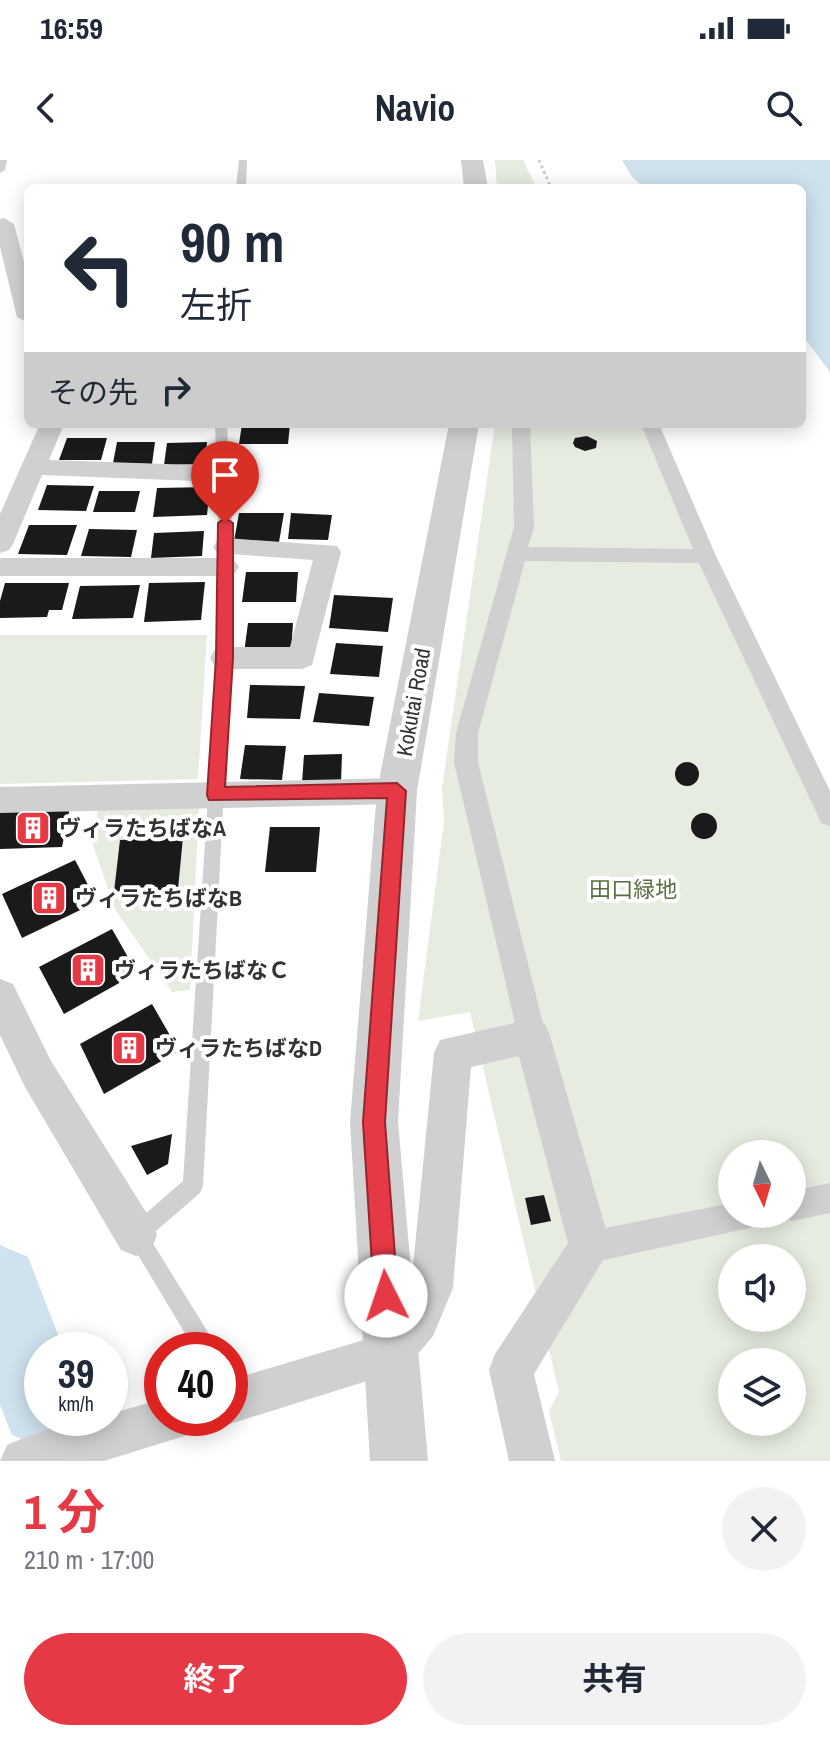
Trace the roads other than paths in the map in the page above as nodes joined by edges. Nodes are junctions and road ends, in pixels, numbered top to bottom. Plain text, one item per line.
1 (3, 160) edge
2 (243, 160) edge
3 (472, 160) edge
4 (0, 170) edge
5 (241, 184) edge
6 (475, 184) edge
7 (2, 222) edge
8 (24, 302) edge
9 (50, 428) edge
10 (221, 428) edge
11 (463, 428) edge
12 (521, 428) edge
13 (652, 428) edge
14 (34, 467) junction
15 (223, 474) junction
16 (0, 544) edge
17 (518, 554) junction
18 (706, 556) junction
19 (226, 557) junction
20 (0, 567) edge
21 (224, 658) junction
22 (397, 791) junction
23 (216, 795) junction
24 (0, 800) edge
25 (830, 816) edge
26 (0, 996) edge
27 (532, 1036) junction
28 (830, 1198) edge
29 (806, 1203) edge
30 (718, 1221) edge
31 (136, 1235) junction
32 (590, 1247) junction
33 (197, 1332) edge
34 (390, 1354) junction
35 (248, 1392) edge
36 (144, 1427) edge
37 (23, 1461) edge
38 (399, 1461) edge
39 (532, 1461) edge

1 - 4 lane
2 - 5 lane
3 - 6 street
7 - 8 street
9 - 14 street
10 - 15 lane
11 - 22 street, Kokutai Road
12 - 17 street
13 - 18 street
14 - 15 street
14 - 16 street
15 - 19 lane
17 - 18 street
17 - 27 street
18 - 25 street
19 - 20 street
19 - 21 lane
19 - 21 street
21 - 23 lane
22 - 23 street
22 - 34 street, Kokutai Road
23 - 24 street
23 - 31 lane
26 - 31 street
27 - 32 street
27 - 34 street
28 - 29 street
30 - 32 street
31 - 33 lane
32 - 39 street
34 - 35 street
34 - 38 street, Kokutai Road
36 - 37 street

